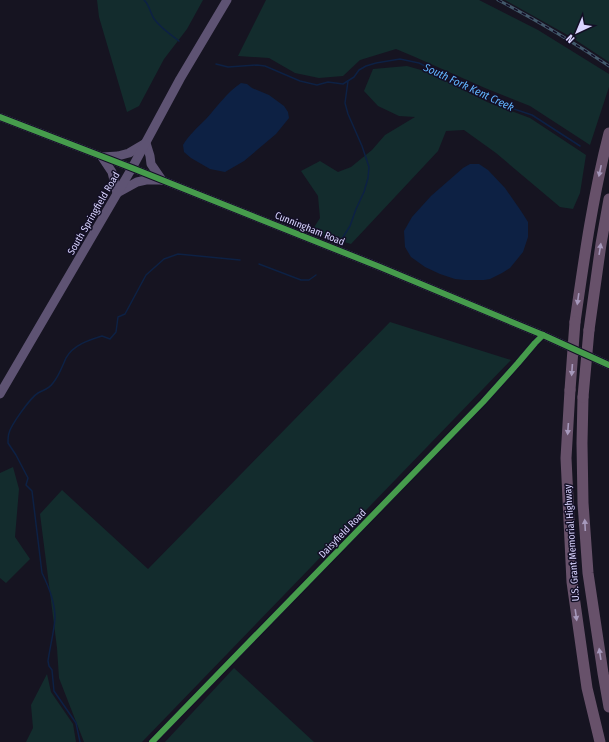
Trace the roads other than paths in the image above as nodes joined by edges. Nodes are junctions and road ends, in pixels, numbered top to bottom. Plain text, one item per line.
1 (227, 0) edge
2 (0, 117) edge
3 (609, 133) edge
4 (146, 143) junction
5 (102, 157) junction
6 (132, 168) junction
7 (162, 180) junction
8 (117, 193) junction
9 (609, 199) edge
10 (543, 335) junction
11 (609, 365) edge
12 (0, 394) edge
13 (609, 707) edge
14 (152, 742) edge
15 (600, 742) edge

1 - 4 main road, South Springfield Road
2 - 5 main road, Cunningham Road
3 -> 15 highway, U.S. Grant Memorial Highway, bridge
4 - 5 main road
4 - 6 main road, South Springfield Road
4 - 7 main road
5 - 6 main road, Cunningham Road
5 - 8 main road
6 - 7 main road, Cunningham Road
6 - 8 main road, South Springfield Road
7 - 8 main road
7 - 10 main road, Cunningham Road
8 - 12 main road, South Springfield Road
13 -> 9 highway, U.S. Grant Memorial Highway, bridge
10 - 11 main road, Cunningham Road
10 - 14 street, Daisyfield Road

